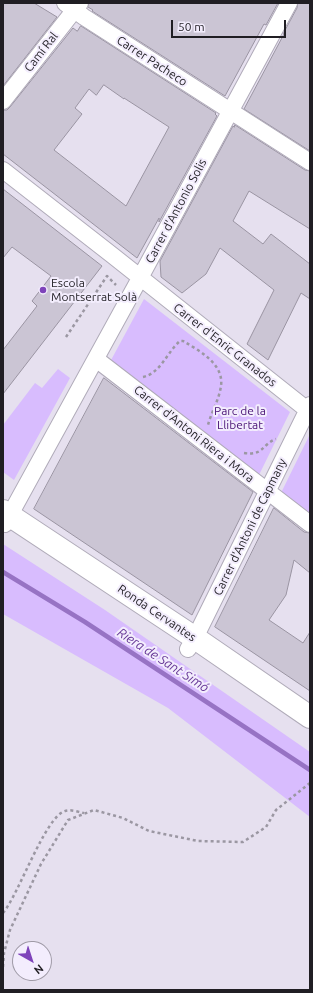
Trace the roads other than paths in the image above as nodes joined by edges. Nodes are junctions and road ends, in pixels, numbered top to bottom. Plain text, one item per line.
1 (289, 3) edge
2 (73, 5) edge
3 (3, 101) edge
4 (231, 111) junction
5 (310, 162) edge
6 (3, 170) edge
7 (140, 278) junction
8 (96, 359) junction
9 (309, 409) edge
10 (268, 491) junction
11 (6, 517) edge
12 (310, 524) edge
13 (191, 644) junction
14 (310, 717) edge

1 - 4 street, Carrer d'Antonio Solis
2 - 3 street, Camí Ral
2 - 4 street, Carrer Pacheco
4 - 5 street, Carrer Pacheco
4 - 7 street, Carrer d'Antonio Solis
6 - 7 street, Carrer d'Enric Granados
7 - 8 street, Carrer d'Antonio Solis
7 - 9 street, Carrer d'Enric Granados
8 - 10 street, Carrer d'Antoni Riera i Mora
8 - 11 street, Carrer d'Antonio Solis
9 - 10 street, Carrer d'Antoni de Capmany
10 - 12 street, Carrer d'Antoni Riera i Mora
10 - 13 street, Carrer d'Antoni de Capmany
11 - 13 street, Ronda Cervantes
13 - 14 street, Ronda Cervantes

